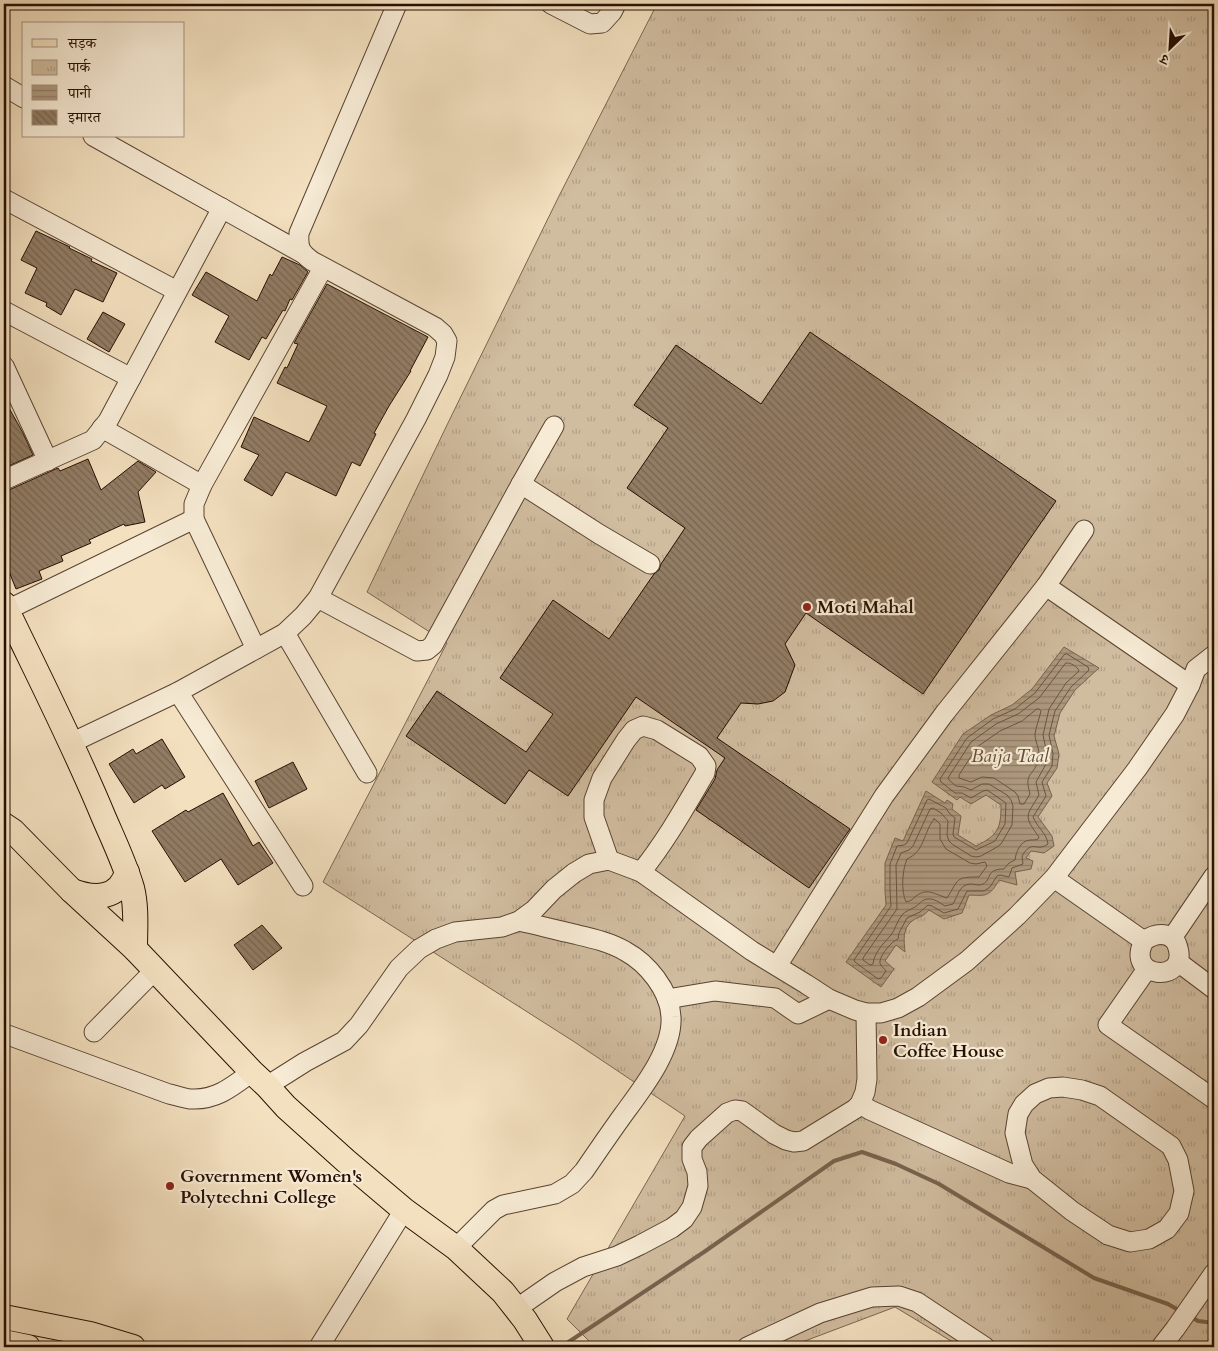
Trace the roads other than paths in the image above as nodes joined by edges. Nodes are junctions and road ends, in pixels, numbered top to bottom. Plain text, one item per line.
1 (397, 4) edge
2 (551, 4) edge
3 (616, 4) edge
4 (4, 86) edge
5 (22, 97) edge
6 (97, 138) edge
7 (4, 199) edge
8 (222, 208) junction
9 (302, 253) junction
10 (323, 268) junction
11 (177, 291) junction
12 (4, 311) edge
13 (4, 366) edge
14 (131, 378) junction
15 (554, 426) dead end
16 (102, 428) junction
17 (48, 461) junction
18 (4, 480) edge
19 (520, 484) junction
20 (202, 485) junction
21 (194, 519) junction
22 (1084, 530) dead end
23 (650, 564) dead end
24 (1046, 586) junction
25 (318, 598) junction
26 (5, 607) edge
27 (285, 634) junction
28 (256, 649) junction
29 (1214, 655) edge
30 (1214, 669) edge
31 (1190, 685) junction
32 (178, 692) junction
33 (72, 743) junction
34 (367, 773) dead end
35 (4, 825) edge
36 (609, 860) junction
37 (126, 872) junction
38 (641, 872) junction
39 (1214, 876) edge
40 (1054, 878) junction
41 (304, 886) dead end
42 (72, 891) junction
43 (519, 921) junction
44 (1172, 938) junction
45 (1144, 941) junction
46 (135, 949) junction
47 (1178, 962) junction
48 (777, 966) junction
49 (1147, 969) junction
50 (155, 970) junction
51 (1214, 989) edge
52 (667, 999) junction
53 (829, 999) junction
54 (866, 1013) junction
55 (94, 1032) dead end
56 (5, 1034) dead end
57 (259, 1079) junction
58 (1214, 1099) edge
59 (857, 1106) junction
60 (1032, 1179) junction
61 (404, 1210) junction
62 (456, 1248) junction
63 (1214, 1273) edge
64 (520, 1315) junction
65 (4, 1316) edge
66 (4, 1342) edge
67 (28, 1347) edge
68 (133, 1347) edge
69 (319, 1347) edge
70 (542, 1347) edge
71 (747, 1347) edge
72 (984, 1347) edge
73 (1161, 1347) edge

1 - 9 street
2 - 3 street
4 - 5 street
6 - 8 street
7 - 11 street
8 - 9 street
8 - 11 street
9 - 10 street
10 - 20 street
10 - 25 street
11 - 14 street
12 - 14 street
13 - 17 street
14 - 16 street
15 - 19 street
16 - 17 street
16 - 20 street
17 - 18 street
19 - 23 street
19 - 25 street
20 - 21 street
21 - 26 street
21 - 28 street
22 - 24 street
24 - 31 street
24 - 48 street
25 - 27 street
26 - 33 main road
27 - 28 street
27 - 34 street
28 - 32 street
29 - 31 street
30 - 31 street
31 - 40 street
32 - 33 street
32 - 41 street
33 - 37 main road
35 - 42 main road
36 - 38 street
36 - 38 street
36 - 43 street
37 - 42 main road
37 - 46 main road
38 - 48 street
39 - 44 street
40 - 45 street
40 - 54 street
42 - 46 main road
43 - 52 street
43 - 57 street
44 - 45 street
44 - 47 street
45 - 49 street
46 - 50 main road
47 - 49 street
47 - 51 street
48 - 53 street
49 - 58 street
50 - 55 street
50 - 57 main road
52 - 53 street
52 - 62 street
53 - 54 street
54 - 59 street
56 - 57 street
57 - 61 main road
59 - 60 street
59 - 64 street
60 - 60 street
61 - 62 main road
61 - 69 street
62 - 64 main road
63 - 73 street
64 - 70 main road
65 - 68 main road
66 - 67 main road
71 - 72 street

